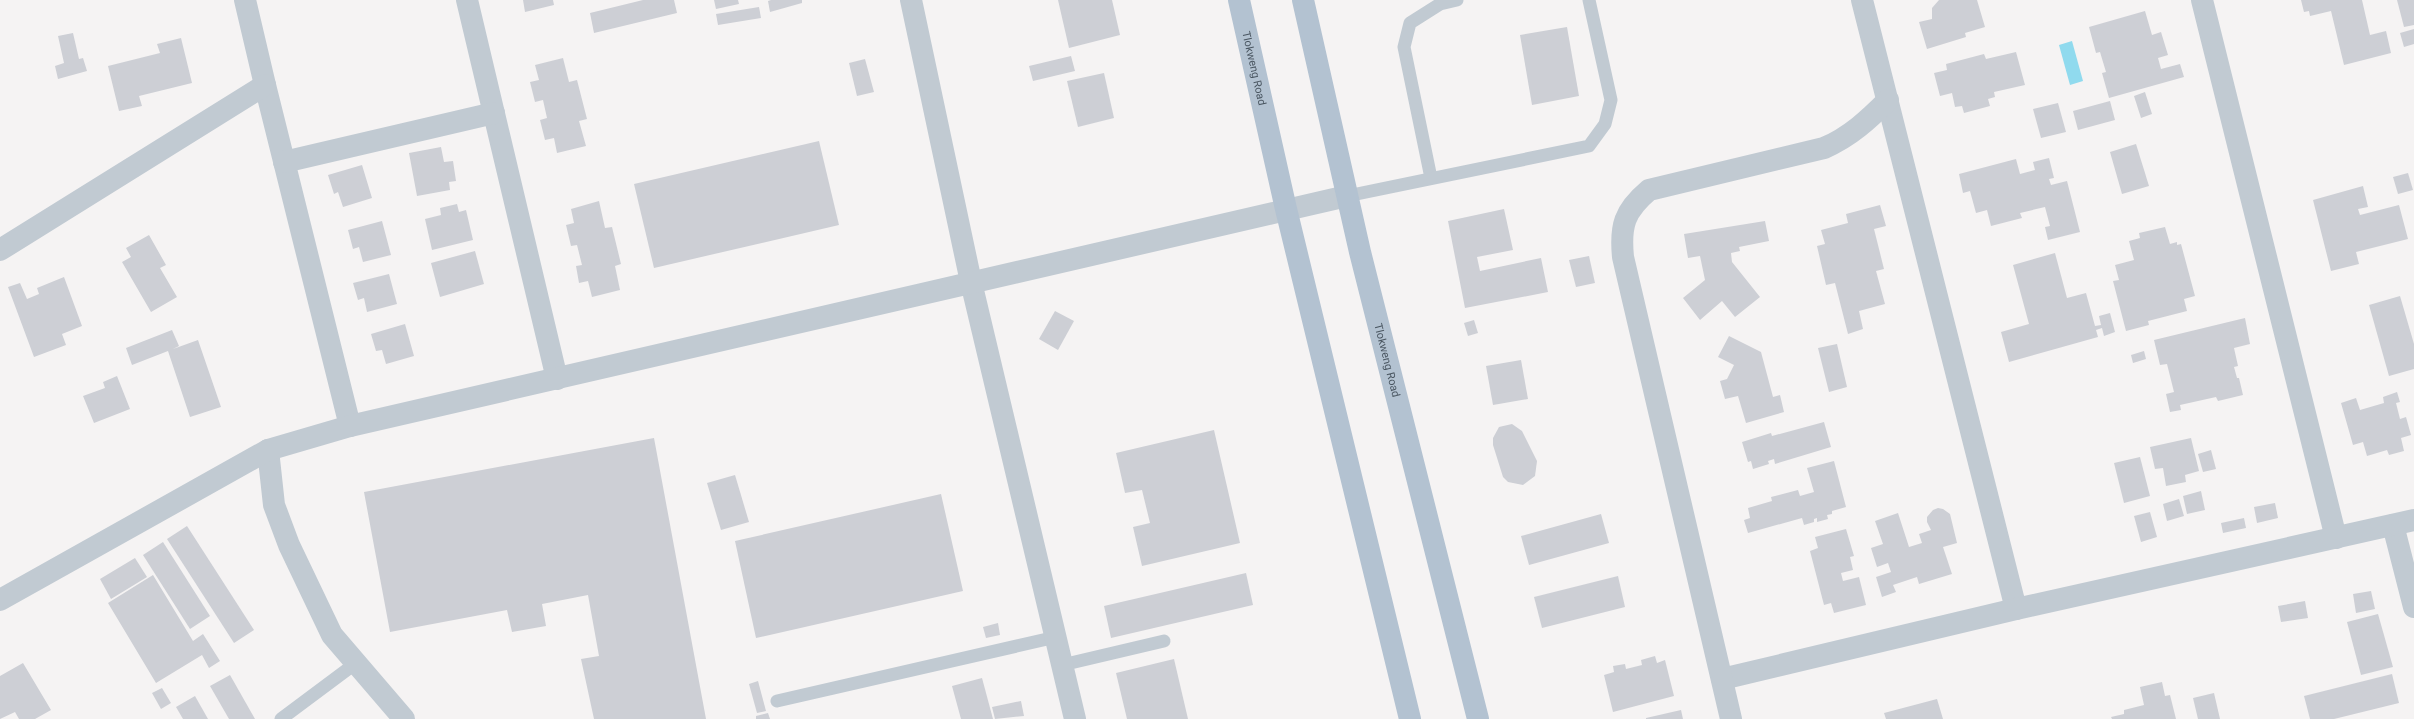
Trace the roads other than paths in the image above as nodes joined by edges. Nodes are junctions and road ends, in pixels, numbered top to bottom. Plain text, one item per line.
1 (246, 0) edge
2 (467, 0) edge
3 (911, 0) edge
4 (1239, 0) edge
5 (1303, 0) edge
6 (1457, 0) edge
7 (1589, 0) edge
8 (1862, 0) edge
9 (2202, 0) edge
10 (265, 85) junction
11 (1888, 100) junction
12 (494, 112) junction
13 (284, 162) junction
14 (1431, 178) junction
15 (1347, 196) junction
16 (1286, 209) junction
17 (0, 250) edge
18 (970, 282) junction
19 (557, 379) junction
20 (350, 426) junction
21 (268, 450) junction
22 (2414, 520) edge
23 (2393, 526) junction
24 (2336, 538) junction
25 (0, 600) edge
26 (2414, 607) edge
27 (2016, 609) junction
28 (1056, 637) junction
29 (1164, 641) dead end
30 (356, 663) junction
31 (1062, 665) junction
32 (1722, 679) junction
33 (1469, 684) junction
34 (777, 701) dead end
35 (281, 719) edge
36 (404, 719) edge
37 (1075, 719) edge
38 (1410, 719) edge
39 (1478, 719) edge
40 (1485, 719) edge
41 (1731, 719) edge

1 - 10 street
2 - 12 street
3 - 18 street
4 - 16 main road, Tlokweng Road
5 - 15 main road, Tlokweng Road
6 - 14 lane
7 - 14 lane
8 - 11 street
9 - 24 street
10 - 13 street
10 - 17 street
11 - 27 street
11 - 32 street
12 - 13 street
12 - 19 street
13 - 20 street
14 - 15 lane
15 - 16 street
15 - 33 main road, Tlokweng Road
16 - 18 street
16 - 38 main road, Tlokweng Road
18 - 19 street
18 - 28 street
19 - 20 street
20 - 21 street
21 - 25 street
21 - 30 street
22 - 23 street
23 - 24 street
23 - 26 street
24 - 27 street
27 - 32 street
28 - 31 street
28 - 34 lane
29 - 31 lane
30 - 35 lane
30 - 36 street
31 - 37 street
32 - 41 street
33 - 39 main road, Tlokweng Road
33 - 40 street

